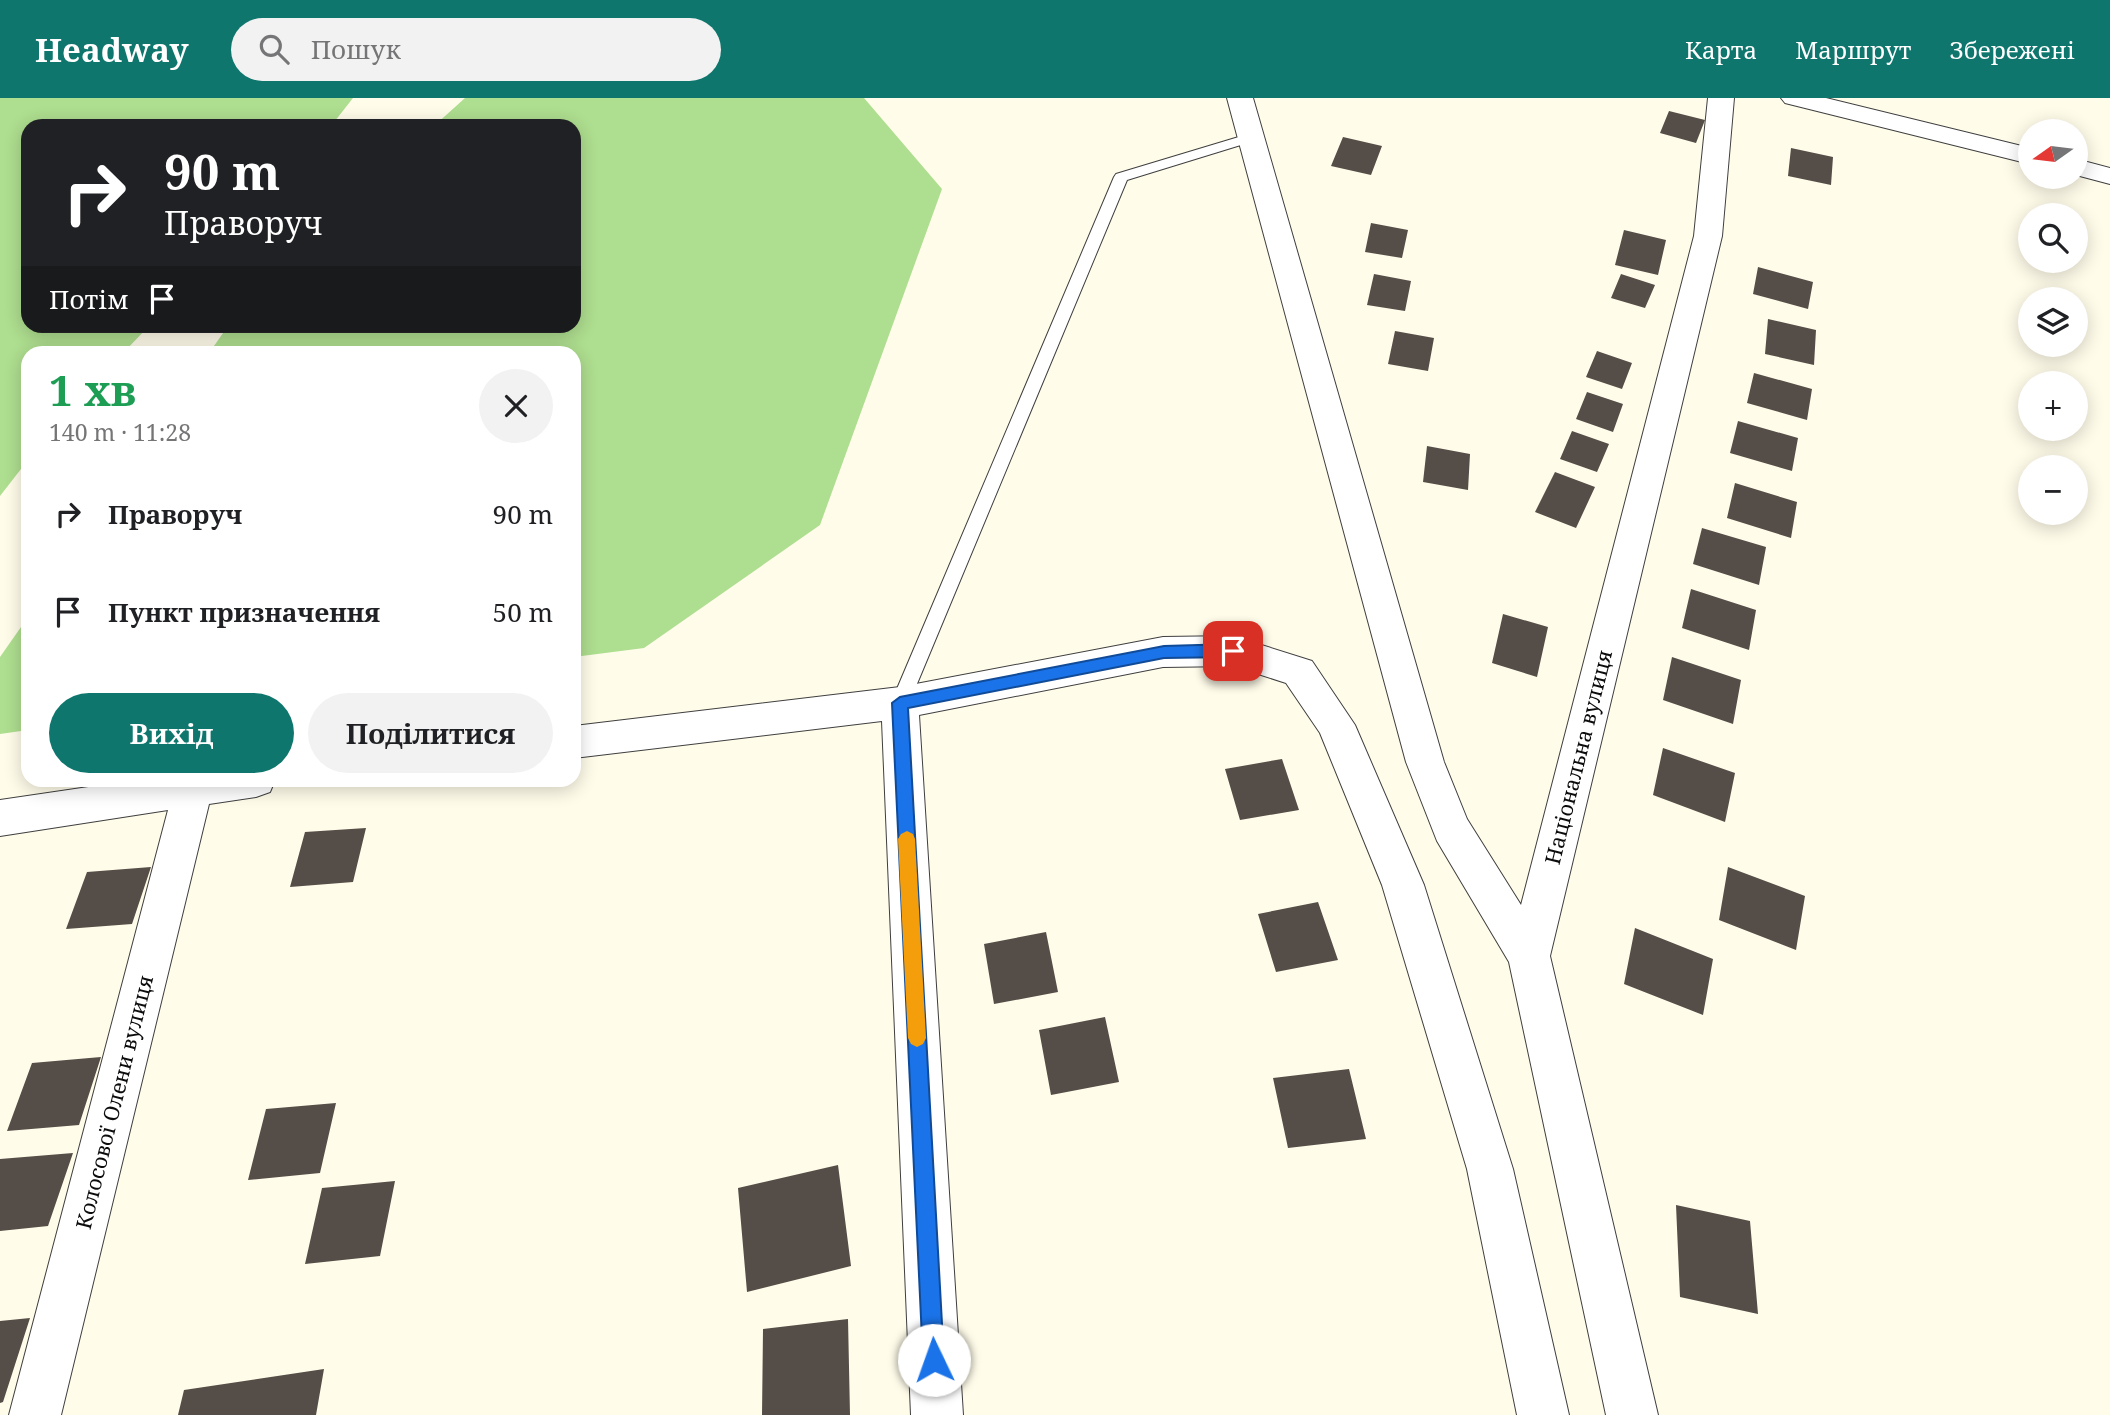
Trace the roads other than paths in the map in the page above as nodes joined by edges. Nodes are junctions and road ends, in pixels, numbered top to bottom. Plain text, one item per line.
1 (1240, 98) edge
2 (1721, 98) edge
3 (1794, 98) edge
4 (1252, 137) junction
5 (2018, 153) edge
6 (2088, 170) edge
7 (2110, 176) edge
8 (900, 703) junction
9 (581, 741) edge
10 (201, 787) edge
11 (193, 788) junction
12 (0, 818) edge
13 (1529, 956) junction
14 (35, 1415) edge
15 (936, 1415) edge
16 (1543, 1415) edge
17 (1632, 1415) edge

1 - 4 street
2 - 13 street, Національна вулиця
3 - 5 street
4 - 8 lane
4 - 13 street
6 - 7 street
8 - 9 street
8 - 15 street
8 - 16 street
10 - 11 street
11 - 12 street
11 - 14 street, Колосової Олени вулиця
13 - 17 street, Національна вулиця

